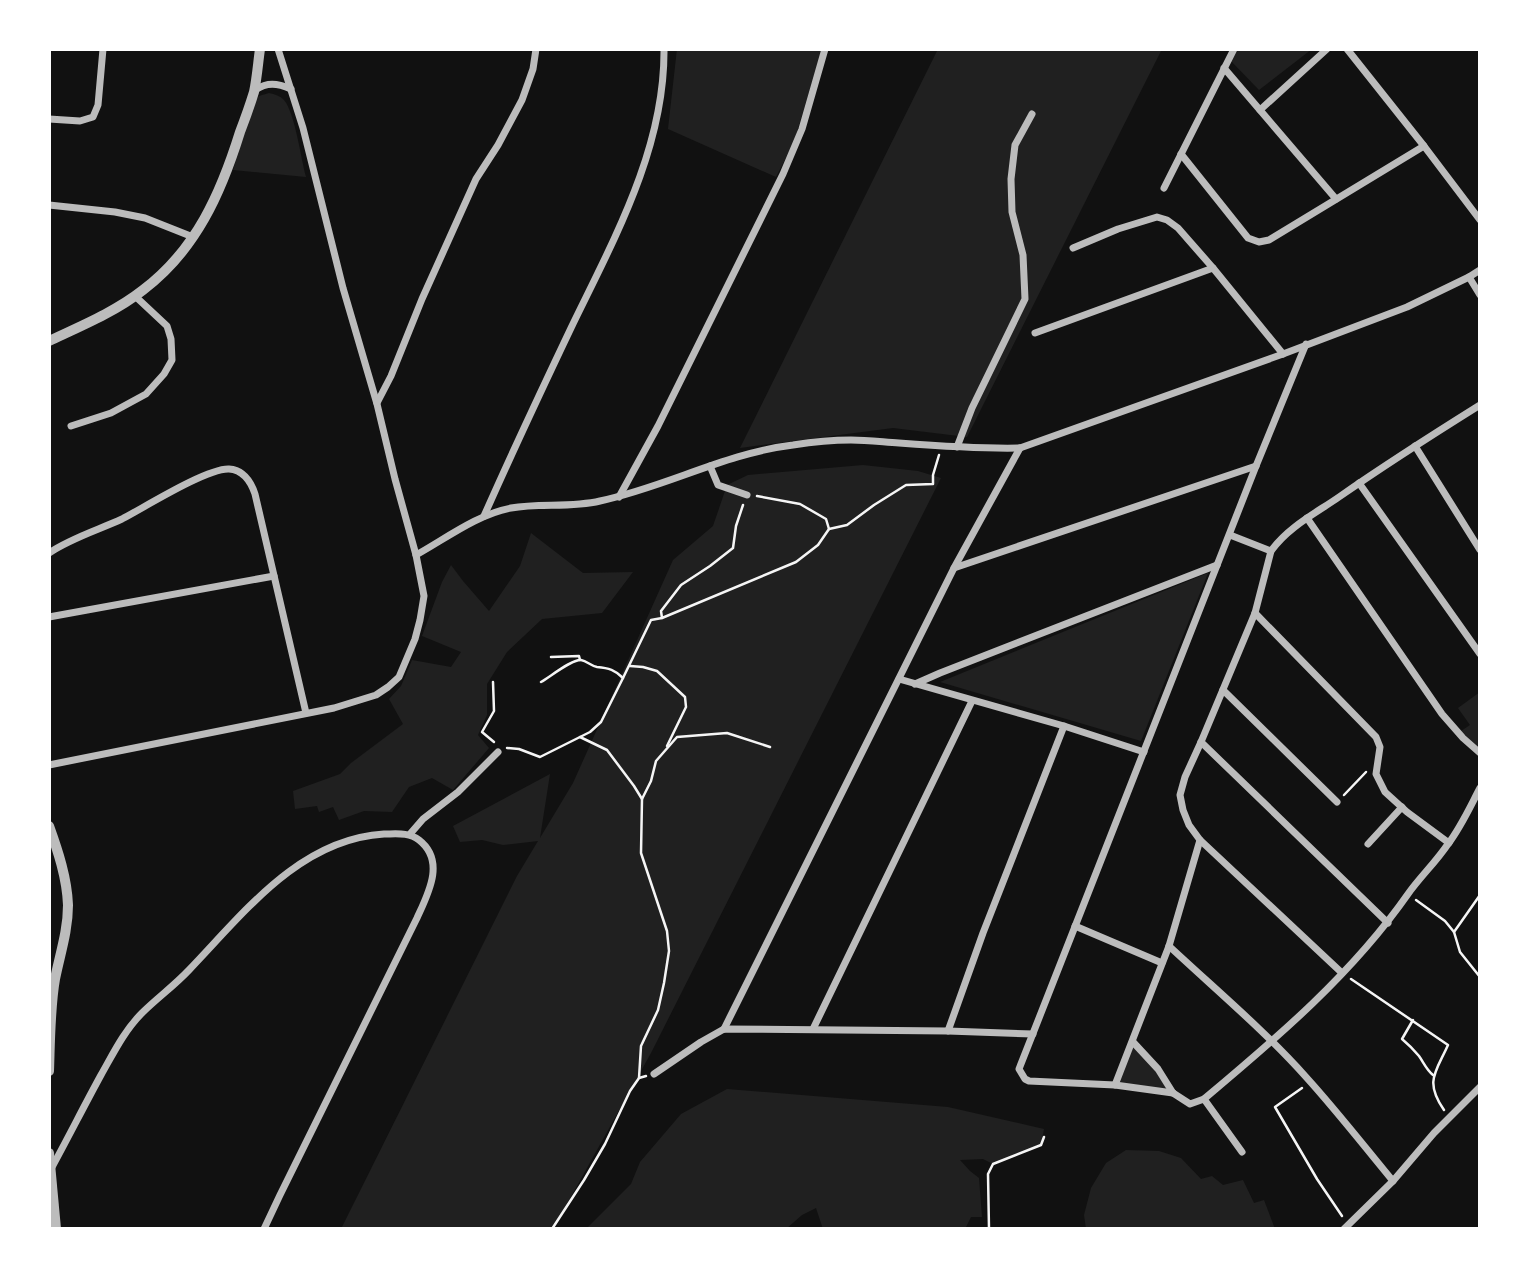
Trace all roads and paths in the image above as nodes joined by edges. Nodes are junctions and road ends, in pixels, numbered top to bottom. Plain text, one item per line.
1 (103, 49) edge
2 (260, 49) edge
3 (278, 49) edge
4 (536, 49) edge
5 (664, 49) edge
6 (825, 49) edge
7 (1234, 49) edge
8 (1327, 49) edge
9 (1347, 49) edge
10 (1224, 68) junction
11 (290, 89) junction
12 (254, 91) junction
13 (1260, 110) junction
14 (1032, 114) dead end
15 (49, 119) edge
16 (1424, 146) junction
17 (1181, 154) junction
18 (1164, 188) dead end
19 (1336, 199) junction
20 (49, 205) edge
21 (1480, 220) edge
22 (193, 237) junction
23 (1073, 248) dead end
24 (1213, 268) junction
25 (1480, 270) edge
26 (1469, 277) junction
27 (1480, 295) edge
28 (135, 296) junction
29 (1035, 333) dead end
30 (49, 341) edge
31 (1306, 344) junction
32 (1283, 354) junction
33 (377, 404) junction
34 (1480, 405) edge
35 (71, 426) dead end
36 (941, 446) junction
37 (1415, 446) junction
38 (957, 447) junction
39 (1020, 447) junction
40 (710, 466) junction
41 (1256, 466) junction
42 (1359, 483) junction
43 (745, 494) junction
44 (619, 497) junction
45 (484, 516) junction
46 (1307, 518) junction
47 (829, 529) junction
48 (1230, 535) junction
49 (1271, 551) junction
50 (1480, 551) edge
51 (49, 553) edge
52 (416, 555) junction
53 (1217, 565) junction
54 (954, 568) junction
55 (274, 576) junction
56 (1255, 613) junction
57 (49, 617) edge
58 (662, 618) junction
59 (1480, 654) edge
60 (551, 657) dead end
61 (580, 660) junction
62 (630, 666) junction
63 (623, 678) junction
64 (898, 679) junction
65 (493, 682) dead end
66 (541, 682) dead end
67 (915, 684) junction
68 (1223, 690) junction
69 (972, 701) junction
70 (306, 713) junction
71 (1064, 726) junction
72 (580, 737) junction
73 (1201, 742) junction
74 (770, 747) dead end
75 (498, 752) dead end
76 (664, 752) junction
77 (1144, 752) junction
78 (1480, 753) edge
79 (49, 765) edge
80 (1376, 768) junction
81 (1480, 788) edge
82 (642, 799) junction
83 (1337, 802) joint
84 (1402, 807) junction
85 (49, 826) edge
86 (410, 834) junction
87 (1200, 840) junction
88 (1449, 843) junction
89 (1368, 844) dead end
90 (1408, 894) junction
91 (1480, 895) edge
92 (1388, 923) junction
93 (1075, 926) junction
94 (1454, 932) junction
95 (1169, 946) junction
96 (1162, 963) junction
97 (1342, 973) junction
98 (1480, 977) edge
99 (1413, 1020) junction
100 (50, 1026) edge
101 (724, 1029) junction
102 (813, 1029) junction
103 (948, 1031) junction
104 (1033, 1034) junction
105 (1133, 1042) junction
106 (1273, 1042) junction
107 (49, 1071) edge
108 (654, 1074) joint
109 (1433, 1074) junction
110 (639, 1078) junction
111 (1311, 1082) junction
112 (1115, 1085) junction
113 (1480, 1087) edge
114 (1173, 1093) junction
115 (1204, 1099) junction
116 (1451, 1116) junction
117 (1044, 1137) dead end
118 (1242, 1152) dead end
119 (49, 1153) edge
120 (51, 1170) junction
121 (1393, 1181) junction
122 (51, 1207) edge
123 (1346, 1227) edge
124 (56, 1229) edge
125 (264, 1229) edge
126 (552, 1229) edge
127 (989, 1229) edge

1 - 15 street
2 - 12 street
3 - 11 street
4 - 33 street
5 - 45 street
6 - 44 street
7 - 10 street
8 - 13 street
9 - 16 street
10 - 13 street
10 - 17 street
11 - 12 street
11 - 33 street
12 - 22 street
13 - 19 street
14 - 38 street
16 - 19 street
16 - 21 street
17 - 18 street
17 - 19 street
20 - 22 street
22 - 28 street
23 - 24 street
24 - 29 street
24 - 32 street
25 - 26 street
26 - 27 street
26 - 31 street
28 - 30 street
28 - 35 street
31 - 32 street
31 - 41 street
32 - 39 street
33 - 52 street
34 - 37 street
36 - 38 street
36 - 40 street
36 - 47 path
37 - 42 street
37 - 50 street
38 - 39 street
39 - 54 street
40 - 43 street
40 - 44 street
41 - 48 street
41 - 54 street
42 - 46 street
42 - 59 street
43 - 47 path
43 - 58 path
44 - 45 street
45 - 52 street
46 - 49 street
46 - 78 street
47 - 58 path
48 - 49 street
48 - 53 street
49 - 56 street
51 - 55 street
52 - 70 street
53 - 67 street
53 - 77 street
54 - 64 street
55 - 57 street
55 - 70 street
56 - 68 street
56 - 80 street
58 - 62 path
60 - 61 path
61 - 63 path
61 - 66 path
62 - 63 path
62 - 76 path
63 - 72 path
64 - 67 street
64 - 101 street
65 - 72 path
67 - 69 street
68 - 73 street
68 - 83 street
69 - 71 street
69 - 102 street
70 - 79 street
71 - 77 street
71 - 103 street
72 - 82 path
73 - 87 street
73 - 92 street
74 - 76 path
75 - 86 street
76 - 82 path
77 - 93 street
80 - 83 path
80 - 84 street
81 - 88 street
82 - 110 path
84 - 88 street
84 - 89 street
85 - 100 street
86 - 120 street
86 - 125 street
87 - 95 street
87 - 97 street
88 - 90 street
90 - 92 street
90 - 94 path
91 - 94 path
92 - 97 street
93 - 96 street
93 - 104 street
94 - 98 path
95 - 96 street
95 - 106 street
96 - 105 street
97 - 99 path
97 - 106 street
99 - 109 path
99 - 109 path
100 - 107 street
101 - 102 street
101 - 108 street
102 - 103 street
103 - 104 street
104 - 112 street
105 - 112 street
105 - 114 street
106 - 111 street
106 - 115 street
108 - 110 path
109 - 116 path
110 - 126 path
111 - 121 street
111 - 123 path
112 - 114 street
113 - 116 street
114 - 115 street
115 - 118 street
116 - 121 street
117 - 127 path
119 - 120 street
120 - 122 street
121 - 123 street
122 - 124 street

